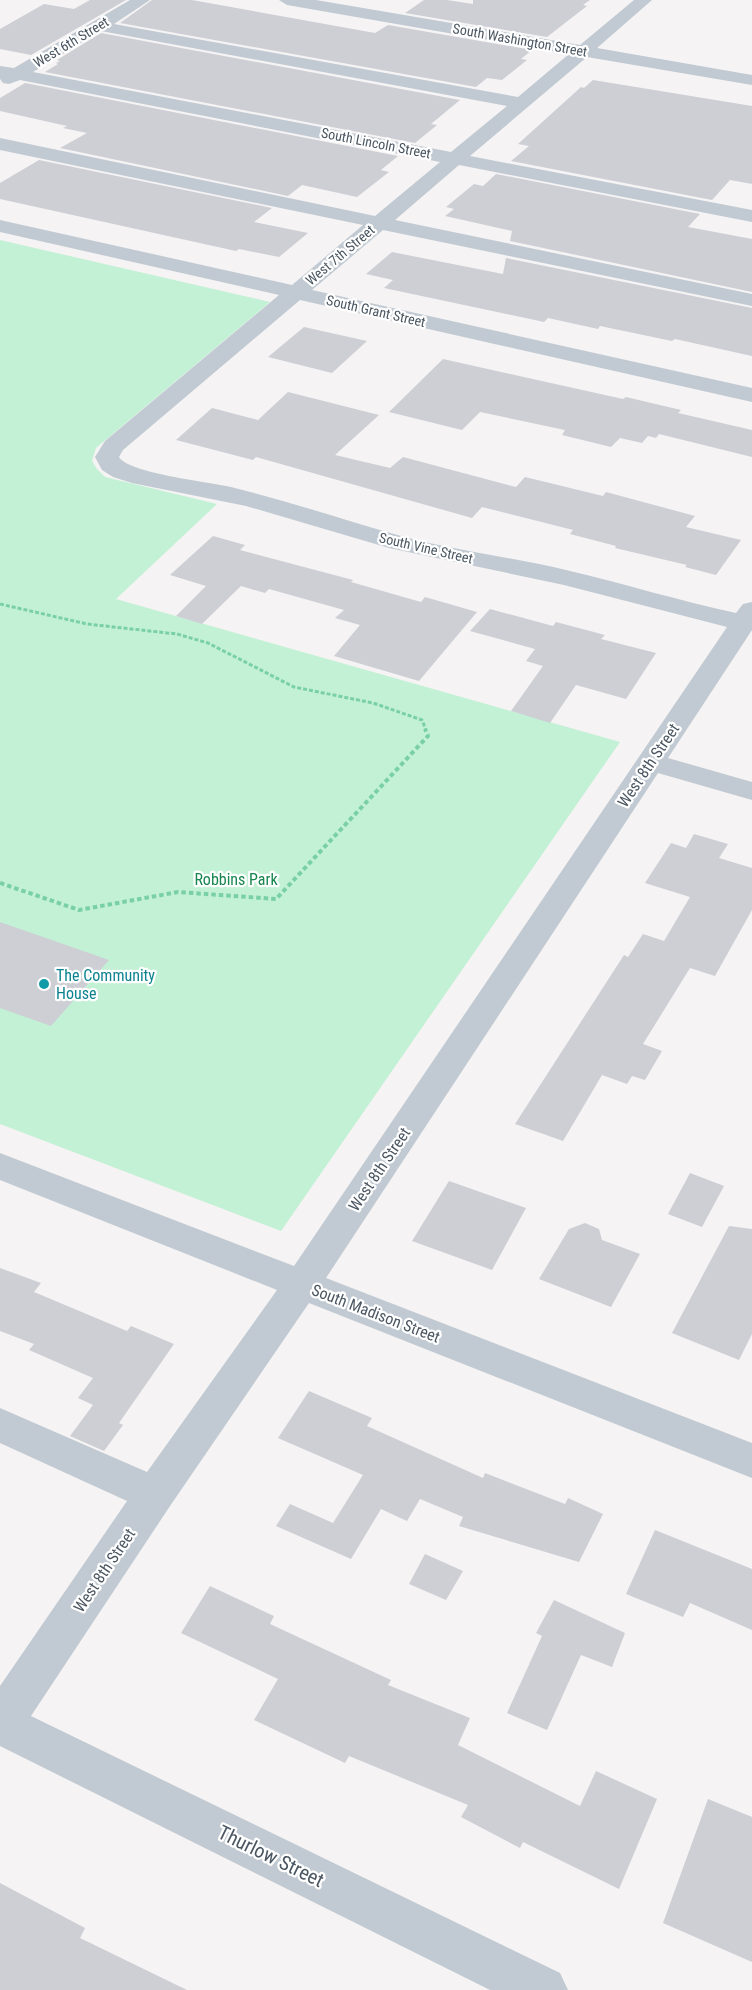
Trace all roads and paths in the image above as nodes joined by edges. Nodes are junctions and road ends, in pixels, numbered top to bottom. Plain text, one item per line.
1 (142, 0) edge
2 (287, 0) edge
3 (386, 0) edge
4 (644, 0) edge
5 (366, 14) junction
6 (99, 26) junction
7 (584, 51) junction
8 (9, 72) edge
9 (752, 80) edge
10 (0, 84) edge
11 (522, 104) junction
12 (0, 144) edge
13 (457, 159) junction
14 (752, 216) edge
15 (380, 223) junction
16 (0, 226) edge
17 (295, 293) junction
18 (752, 300) edge
19 (752, 395) edge
20 (111, 465) joint
21 (0, 604) edge
22 (748, 616) edge
23 (650, 762) junction
24 (752, 791) edge
25 (0, 883) edge
26 (0, 1166) edge
27 (302, 1284) junction
28 (0, 1425) edge
29 (752, 1461) edge
30 (155, 1494) junction
31 (0, 1724) edge
32 (543, 1990) edge

1 - 6 street, West 6th Street
2 - 5 street, South Washington Street
3 - 5 street
4 - 7 street, West 7th Street
5 - 7 street, South Washington Street
6 - 8 street, West 6th Street
6 - 11 street
7 - 9 street, South Washington Street
7 - 11 street, West 7th Street
8 - 10 street, West 6th Street
8 - 13 street, South Lincoln Street
11 - 13 street, West 7th Street
12 - 15 street
13 - 14 street, South Lincoln Street
13 - 15 street, West 7th Street
15 - 17 street, West 7th Street
15 - 18 street
16 - 17 street, South Grant Street
17 - 19 street, South Grant Street
17 - 20 street, West 7th Street
20 - 22 street, South Vine Street
21 - 25 path
22 - 23 street, West 8th Street
23 - 24 street
23 - 27 street, West 8th Street
26 - 27 street, South Madison Street
27 - 29 street, South Madison Street
27 - 30 street, West 8th Street
28 - 30 street
30 - 31 street, West 8th Street
31 - 32 street, Thurlow Street

